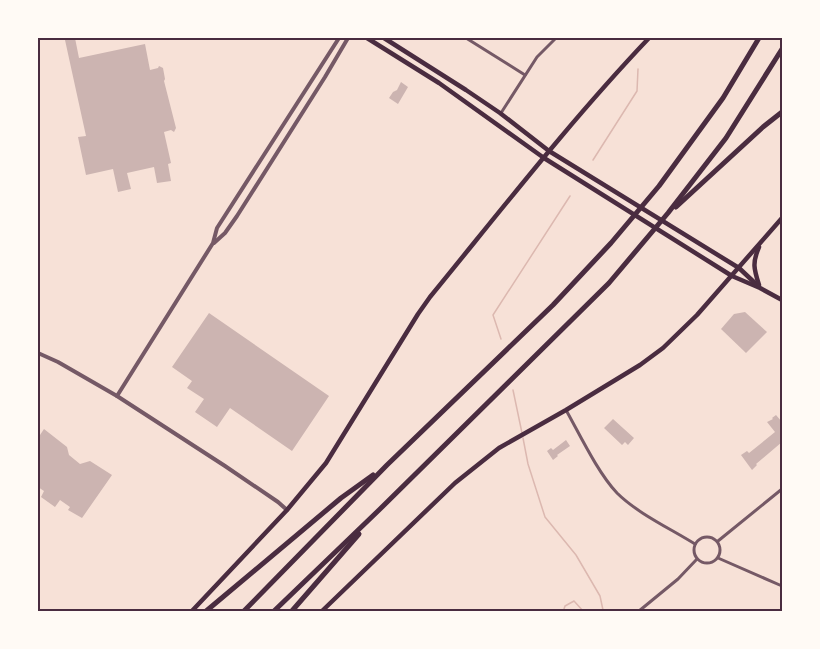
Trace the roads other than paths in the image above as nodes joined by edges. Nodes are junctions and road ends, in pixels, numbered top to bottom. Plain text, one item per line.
1 (339, 38) edge
2 (348, 38) edge
3 (367, 38) edge
4 (384, 38) edge
5 (465, 38) edge
6 (556, 38) edge
7 (649, 38) edge
8 (758, 38) edge
9 (783, 49) edge
10 (525, 76) junction
11 (299, 100) junction
12 (307, 105) junction
13 (783, 112) edge
14 (500, 114) junction
15 (275, 138) junction
16 (283, 143) junction
17 (549, 151) junction
18 (544, 158) junction
19 (248, 181) junction
20 (256, 186) junction
21 (668, 213) junction
22 (783, 218) edge
23 (213, 243) junction
24 (760, 244) junction
25 (739, 268) junction
26 (732, 276) junction
27 (760, 288) junction
28 (783, 300) edge
29 (38, 353) edge
30 (117, 396) junction
31 (566, 410) junction
32 (387, 465) junction
33 (783, 489) edge
34 (287, 510) junction
35 (379, 510) junction
36 (718, 541) junction
37 (695, 544) junction
38 (718, 558) junction
39 (697, 559) junction
40 (783, 586) edge
41 (639, 611) edge
42 (191, 612) edge
43 (205, 612) edge
44 (243, 612) edge
45 (273, 612) edge
46 (291, 612) edge
47 (321, 612) edge

1 - 11 street
2 - 12 street
3 - 18 main road
4 - 14 main road
5 - 10 street
6 - 10 street
7 - 17 main road
8 - 32 highway
9 - 21 highway
10 - 14 street
11 - 12 street
11 - 15 street
12 - 16 street
13 - 21 highway
14 - 17 main road
15 - 16 street
15 - 19 street
16 - 20 street
17 - 18 main road
17 - 25 main road
18 - 26 main road
18 - 34 main road
19 - 20 street
19 - 23 street
20 - 23 street
21 - 35 highway
22 - 24 main road
23 - 30 street
24 - 25 main road
24 - 27 main road
25 - 26 main road
25 - 27 main road
26 - 27 main road
26 - 31 main road
27 - 28 main road
29 - 30 street
30 - 34 street
31 - 37 street
31 - 47 main road
32 - 43 highway
32 - 44 highway
33 - 36 street
34 - 42 main road
35 - 45 highway
35 - 46 highway
36 - 37 street
36 - 38 street
37 - 39 street
38 - 39 street
38 - 40 street
39 - 41 street

